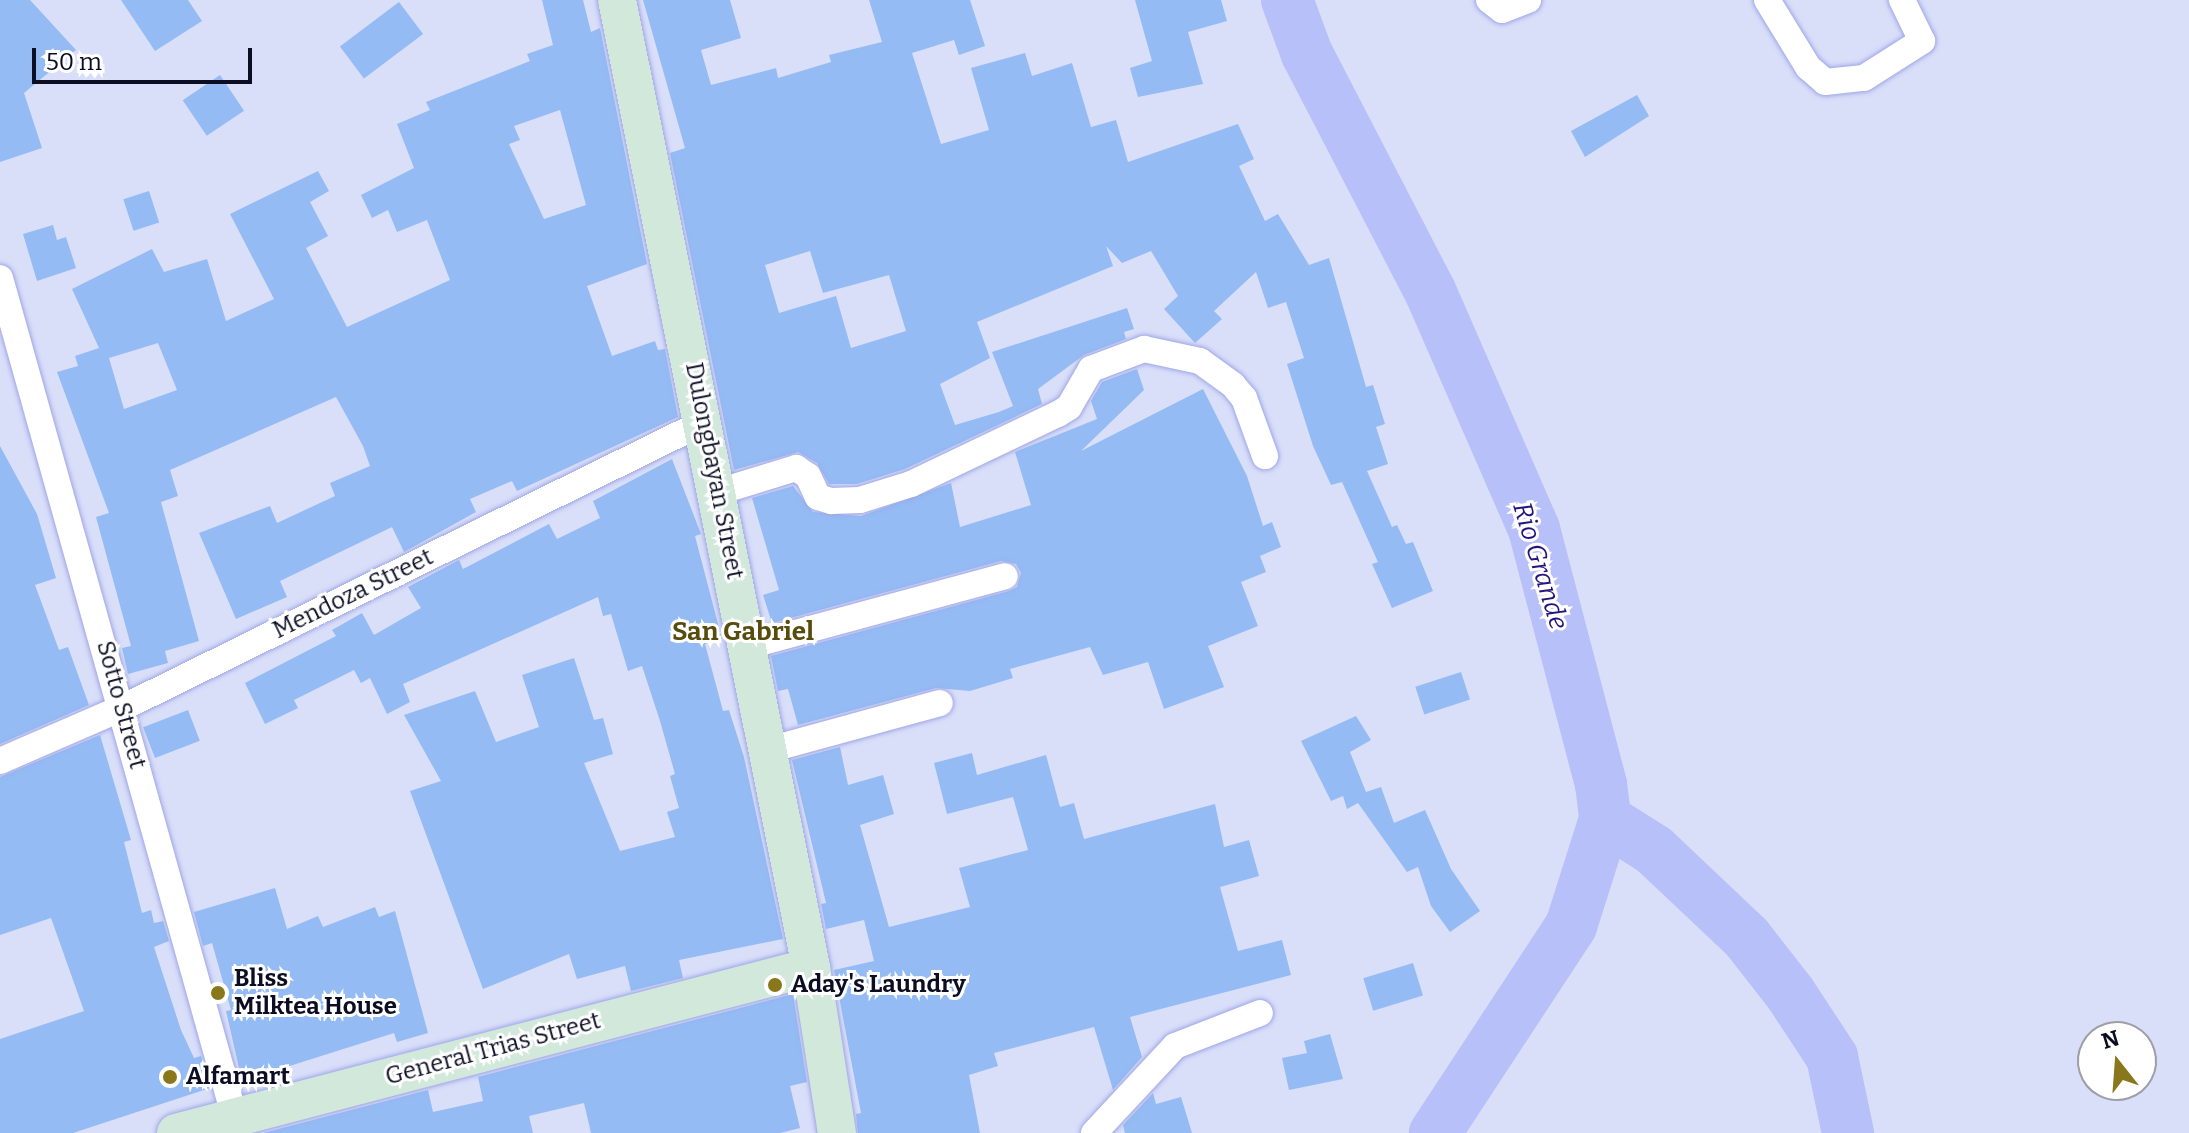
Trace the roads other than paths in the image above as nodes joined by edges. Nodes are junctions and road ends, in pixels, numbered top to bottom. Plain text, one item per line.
1 (617, 0) edge
2 (1489, 0) edge
3 (1528, 0) edge
4 (1767, 0) edge
5 (1902, 0) edge
6 (0, 278) edge
7 (704, 422) junction
8 (1265, 456) dead end
9 (718, 492) junction
10 (1005, 576) dead end
11 (748, 646) junction
12 (940, 703) dead end
13 (122, 708) junction
14 (768, 750) junction
15 (0, 761) edge
16 (811, 967) junction
17 (1260, 1013) dead end
18 (237, 1125) edge
19 (176, 1133) edge
20 (837, 1133) edge
21 (1094, 1133) edge

1 - 7 street, Dulongbayan Street
2 - 3 street
4 - 5 street
6 - 13 street, Sotto Street
7 - 9 street, Dulongbayan Street
7 - 13 street, Mendoza Street
8 - 9 street
9 - 11 street, Dulongbayan Street
10 - 11 street
11 - 14 street, Dulongbayan Street
12 - 14 street
13 - 15 street, Mendoza Street
13 - 18 street, Sotto Street
14 - 16 street, Dulongbayan Street
16 - 18 street, General Trias Street
16 - 20 street, Dulongbayan Street
17 - 21 street
18 - 19 street, General Trias Street

